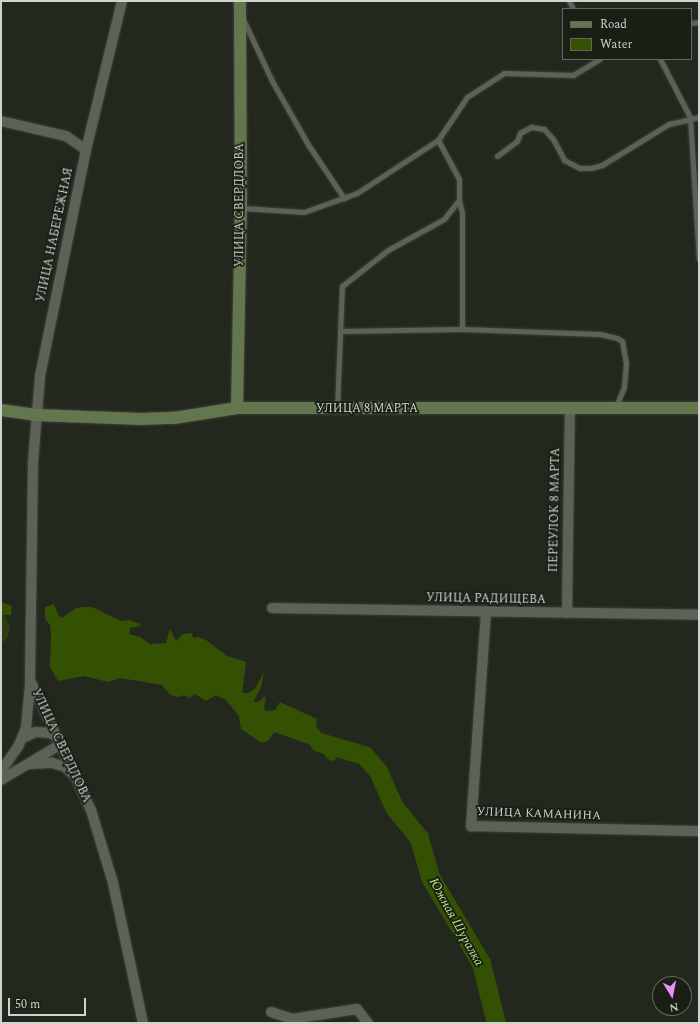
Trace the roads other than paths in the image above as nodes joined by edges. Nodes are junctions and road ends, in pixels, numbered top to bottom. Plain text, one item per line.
1 (122, 1) edge
2 (240, 6) edge
3 (598, 60) edge
4 (661, 60) edge
5 (690, 117) junction
6 (699, 118) edge
7 (1, 121) edge
8 (438, 140) junction
9 (86, 150) junction
10 (497, 156) dead end
11 (344, 198) junction
12 (459, 200) junction
13 (240, 208) junction
14 (698, 221) edge
15 (699, 260) edge
16 (462, 329) junction
17 (340, 331) junction
18 (237, 408) junction
19 (570, 408) junction
20 (615, 408) junction
21 (699, 408) edge
22 (337, 409) junction
23 (1, 410) edge
24 (36, 415) junction
25 (272, 608) dead end
26 (486, 612) junction
27 (567, 613) junction
28 (699, 615) edge
29 (30, 680) junction
30 (23, 738) junction
31 (59, 741) junction
32 (26, 765) junction
33 (1, 771) edge
34 (76, 776) junction
35 (1, 780) edge
36 (699, 831) edge
37 (271, 1012) dead end
38 (143, 1023) edge
39 (368, 1023) edge

1 - 9 street, УЛИЦА НАБЕРЕЖНАЯ
2 - 11 lane
2 - 13 street, УЛИЦА СВЕРДЛОВА
3 - 8 lane
4 - 5 lane
5 - 6 lane
5 - 10 lane
5 - 14 lane
7 - 9 street
8 - 11 lane
8 - 12 lane
9 - 24 street, УЛИЦА НАБЕРЕЖНАЯ
11 - 13 lane
12 - 16 lane
12 - 17 lane
13 - 18 street, УЛИЦА СВЕРДЛОВА
14 - 15 lane
16 - 17 lane
16 - 20 lane
17 - 22 lane
18 - 22 street, УЛИЦА 8 МАРТА
18 - 24 street, УЛИЦА 8 МАРТА
19 - 20 street, УЛИЦА 8 МАРТА
19 - 22 street, УЛИЦА 8 МАРТА
19 - 27 street, ПЕРЕУЛОК 8 МАРТА
20 - 21 street, УЛИЦА 8 МАРТА
23 - 24 street, УЛИЦА 8 МАРТА
24 - 29 street, УЛИЦА СВЕРДЛОВА
25 - 26 street, УЛИЦА РАДИЩЕВА
26 - 27 street, УЛИЦА РАДИЩЕВА
26 - 36 street, УЛИЦА КАМАНИНА
27 - 28 street, УЛИЦА РАДИЩЕВА
29 - 30 street
29 - 31 street, УЛИЦА СВЕРДЛОВА
30 - 31 street
30 - 33 street
31 - 32 street
31 - 34 street, УЛИЦА СВЕРДЛОВА
32 - 34 street
32 - 35 street
34 - 38 street, УЛИЦА СВЕРДЛОВА
37 - 39 street

